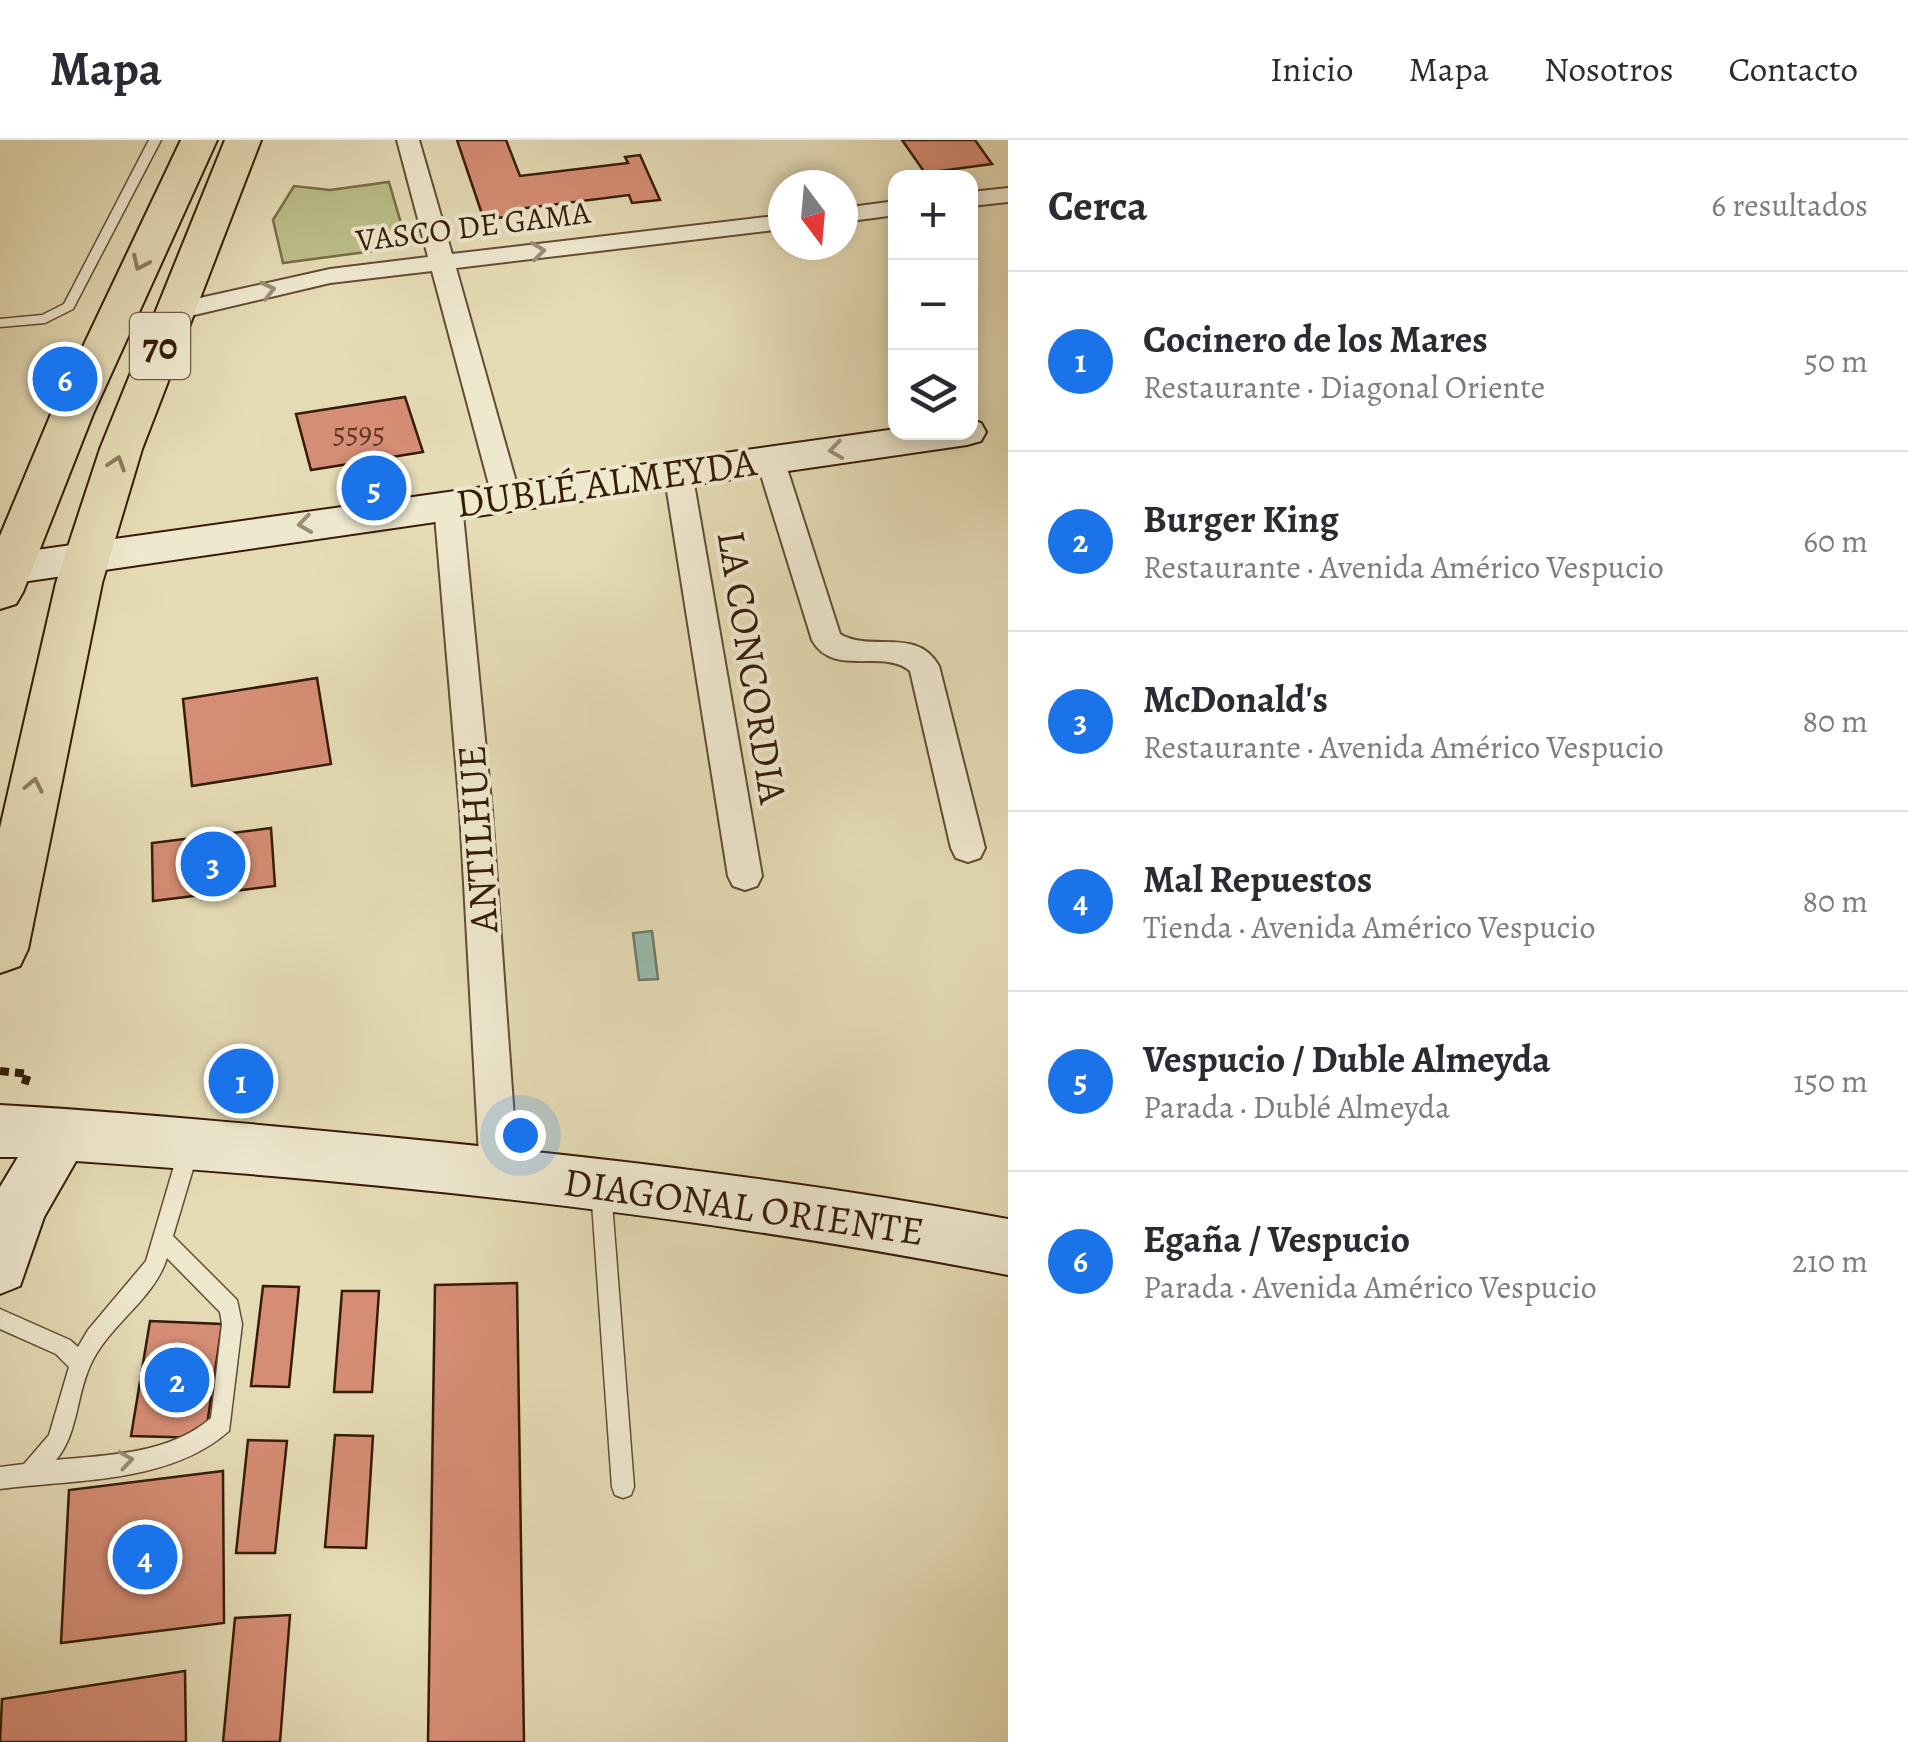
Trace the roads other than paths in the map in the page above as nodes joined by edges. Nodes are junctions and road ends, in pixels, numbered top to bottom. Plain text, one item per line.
1 (155, 140) edge
2 (243, 140) edge
3 (408, 140) edge
4 (172, 162) edge
5 (1008, 195) edge
6 (978, 198) edge
7 (888, 209) edge
8 (858, 213) edge
9 (768, 224) edge
10 (441, 262) junction
11 (173, 312) junction
12 (0, 323) edge
13 (1008, 427) edge
14 (978, 431) edge
15 (910, 440) edge
16 (770, 459) junction
17 (678, 472) junction
18 (506, 496) junction
19 (448, 504) junction
20 (87, 556) junction
21 (3, 578) edge
22 (968, 848) dead end
23 (745, 876) dead end
24 (0, 949) edge
25 (0, 1131) edge
26 (62, 1134) junction
27 (190, 1144) junction
28 (498, 1174) junction
29 (601, 1183) junction
30 (162, 1239) junction
31 (1008, 1247) edge
32 (0, 1266) edge
33 (0, 1319) edge
34 (80, 1363) junction
35 (30, 1474) junction
36 (0, 1478) edge
37 (622, 1487) dead end

1 - 4 lane
2 - 11 main road, 70
3 - 10 street
4 - 12 lane
4 -> 21 main road, 70
5 - 6 street
7 - 8 street
10 -> 9 street, VASCO DE GAMA
11 -> 10 street, VASCO DE GAMA
10 - 18 street
20 -> 11 main road, 70
13 - 14 main road, DUBLÉ ALMEYDA
15 -> 16 main road, DUBLÉ ALMEYDA
16 - 17 main road, DUBLÉ ALMEYDA
16 - 22 street, LA CONCORDIA
17 - 18 main road, DUBLÉ ALMEYDA
17 - 23 street, LA CONCORDIA
18 - 19 main road, DUBLÉ ALMEYDA
19 -> 20 main road, DUBLÉ ALMEYDA
19 - 28 street, ANTILHUE
20 - 21 main road, DUBLÉ ALMEYDA
24 -> 20 main road, 70
25 - 26 main road, DIAGONAL ORIENTE
26 - 27 main road, DIAGONAL ORIENTE
26 - 32 main road
27 - 28 main road, DIAGONAL ORIENTE
27 - 30 lane
28 - 29 main road, DIAGONAL ORIENTE
29 - 31 main road, DIAGONAL ORIENTE
29 - 37 lane
30 - 34 lane
35 -> 30 lane
33 - 34 lane
34 - 35 lane
35 - 36 lane

